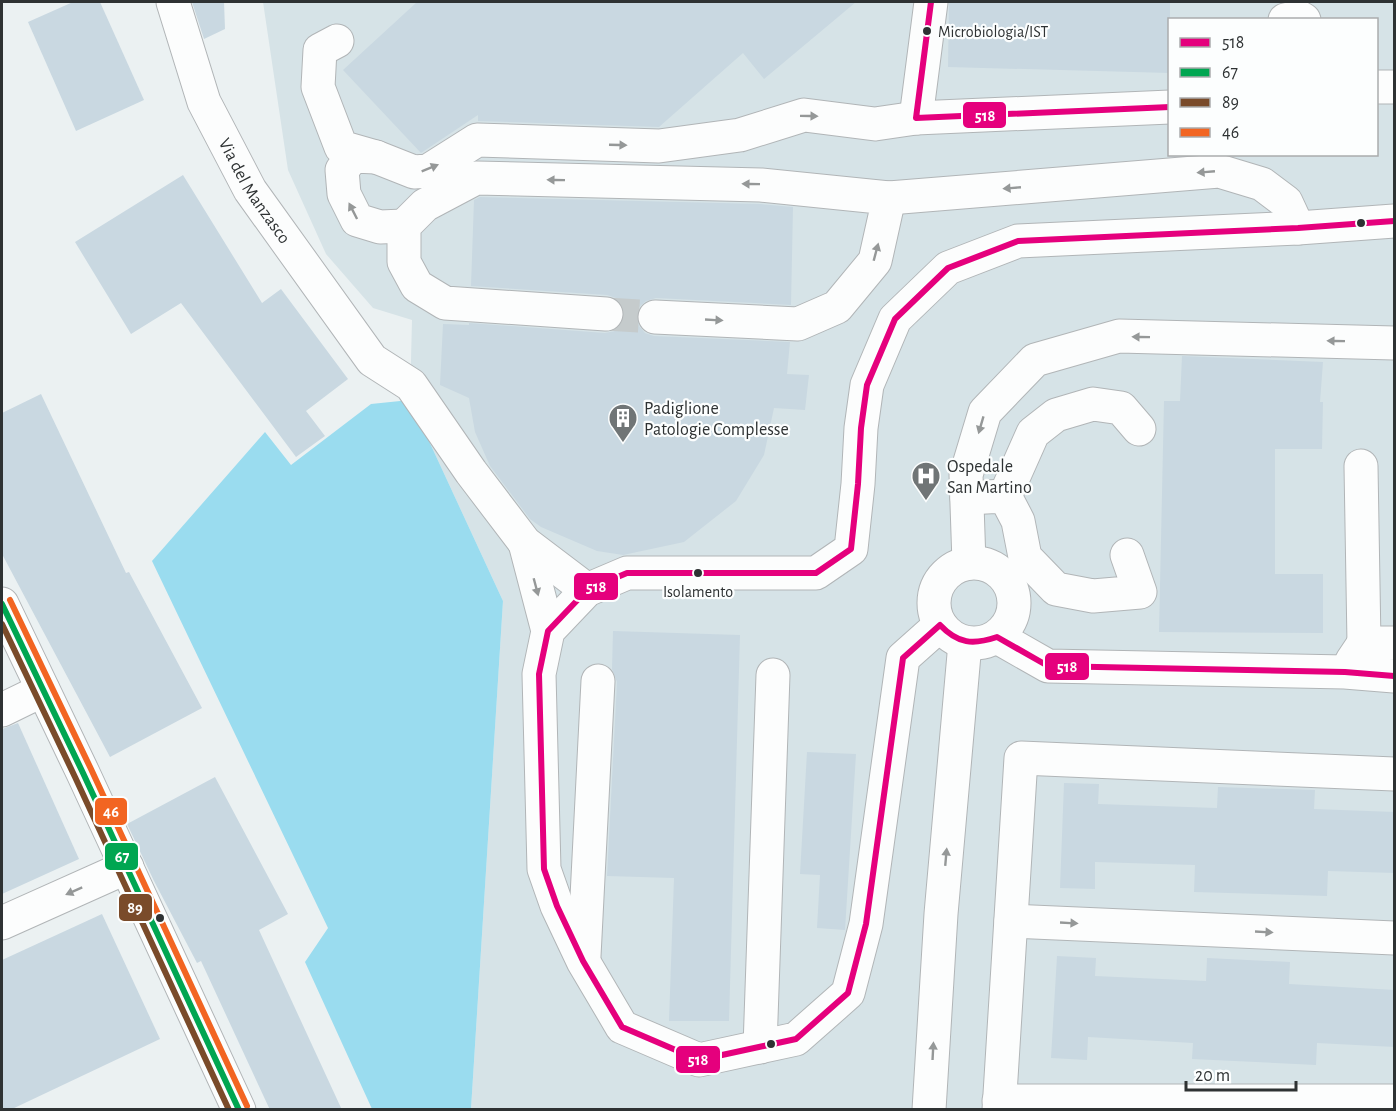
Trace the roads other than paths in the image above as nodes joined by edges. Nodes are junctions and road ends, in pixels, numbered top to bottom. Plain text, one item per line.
1 (173, 2) edge
2 (931, 2) edge
3 (337, 41) dead end
4 (1378, 87) edge
5 (1395, 87) edge
6 (1168, 107) edge
7 (916, 118) junction
8 (376, 157) junction
9 (889, 198) junction
10 (1395, 221) edge
11 (404, 226) junction
12 (1298, 228) junction
13 (606, 314) tunnel mouth
14 (655, 317) tunnel mouth
15 (1395, 343) edge
16 (1139, 429) dead end
17 (1361, 466) dead end
18 (1005, 496) junction
19 (967, 498) junction
20 (525, 543) junction
21 (1127, 555) dead end
22 (969, 562) junction
23 (587, 590) junction
24 (2, 604) edge
25 (548, 631) junction
26 (952, 634) junction
27 (997, 637) junction
28 (1379, 643) edge
29 (1345, 672) junction
30 (773, 675) dead end
31 (1395, 676) edge
32 (598, 681) dead end
33 (43, 690) junction
34 (2, 710) edge
35 (1395, 774) edge
36 (127, 867) junction
37 (1011, 921) junction
38 (2, 923) edge
39 (1395, 938) edge
40 (583, 961) junction
41 (760, 1047) junction
42 (1395, 1101) edge
43 (999, 1105) edge
44 (239, 1110) edge
45 (929, 1110) edge

1 - 20 street, Via del Manzasco
2 - 7 street
3 - 8 street
4 - 5 street
6 - 7 street
8 -> 7 street
11 -> 8 street
9 -> 11 street
12 -> 9 street
14 -> 9 street
10 - 12 street
11 - 13 street
12 - 23 street
15 -> 19 street
16 - 18 street
17 - 28 street
18 - 19 street
18 - 21 street
19 - 22 street
20 - 23 street
20 -> 25 street
22 - 26 street
22 - 27 street
23 - 25 street
24 - 33 street
25 - 40 street
26 - 27 street
26 - 41 street
45 -> 26 street
27 - 29 street
28 - 29 street
29 - 31 street
30 - 41 street
32 - 40 street
33 - 34 street
33 - 36 street
35 - 37 street
36 -> 38 street
36 - 44 street
37 -> 39 street
37 - 43 street
40 - 41 street
42 - 43 street

